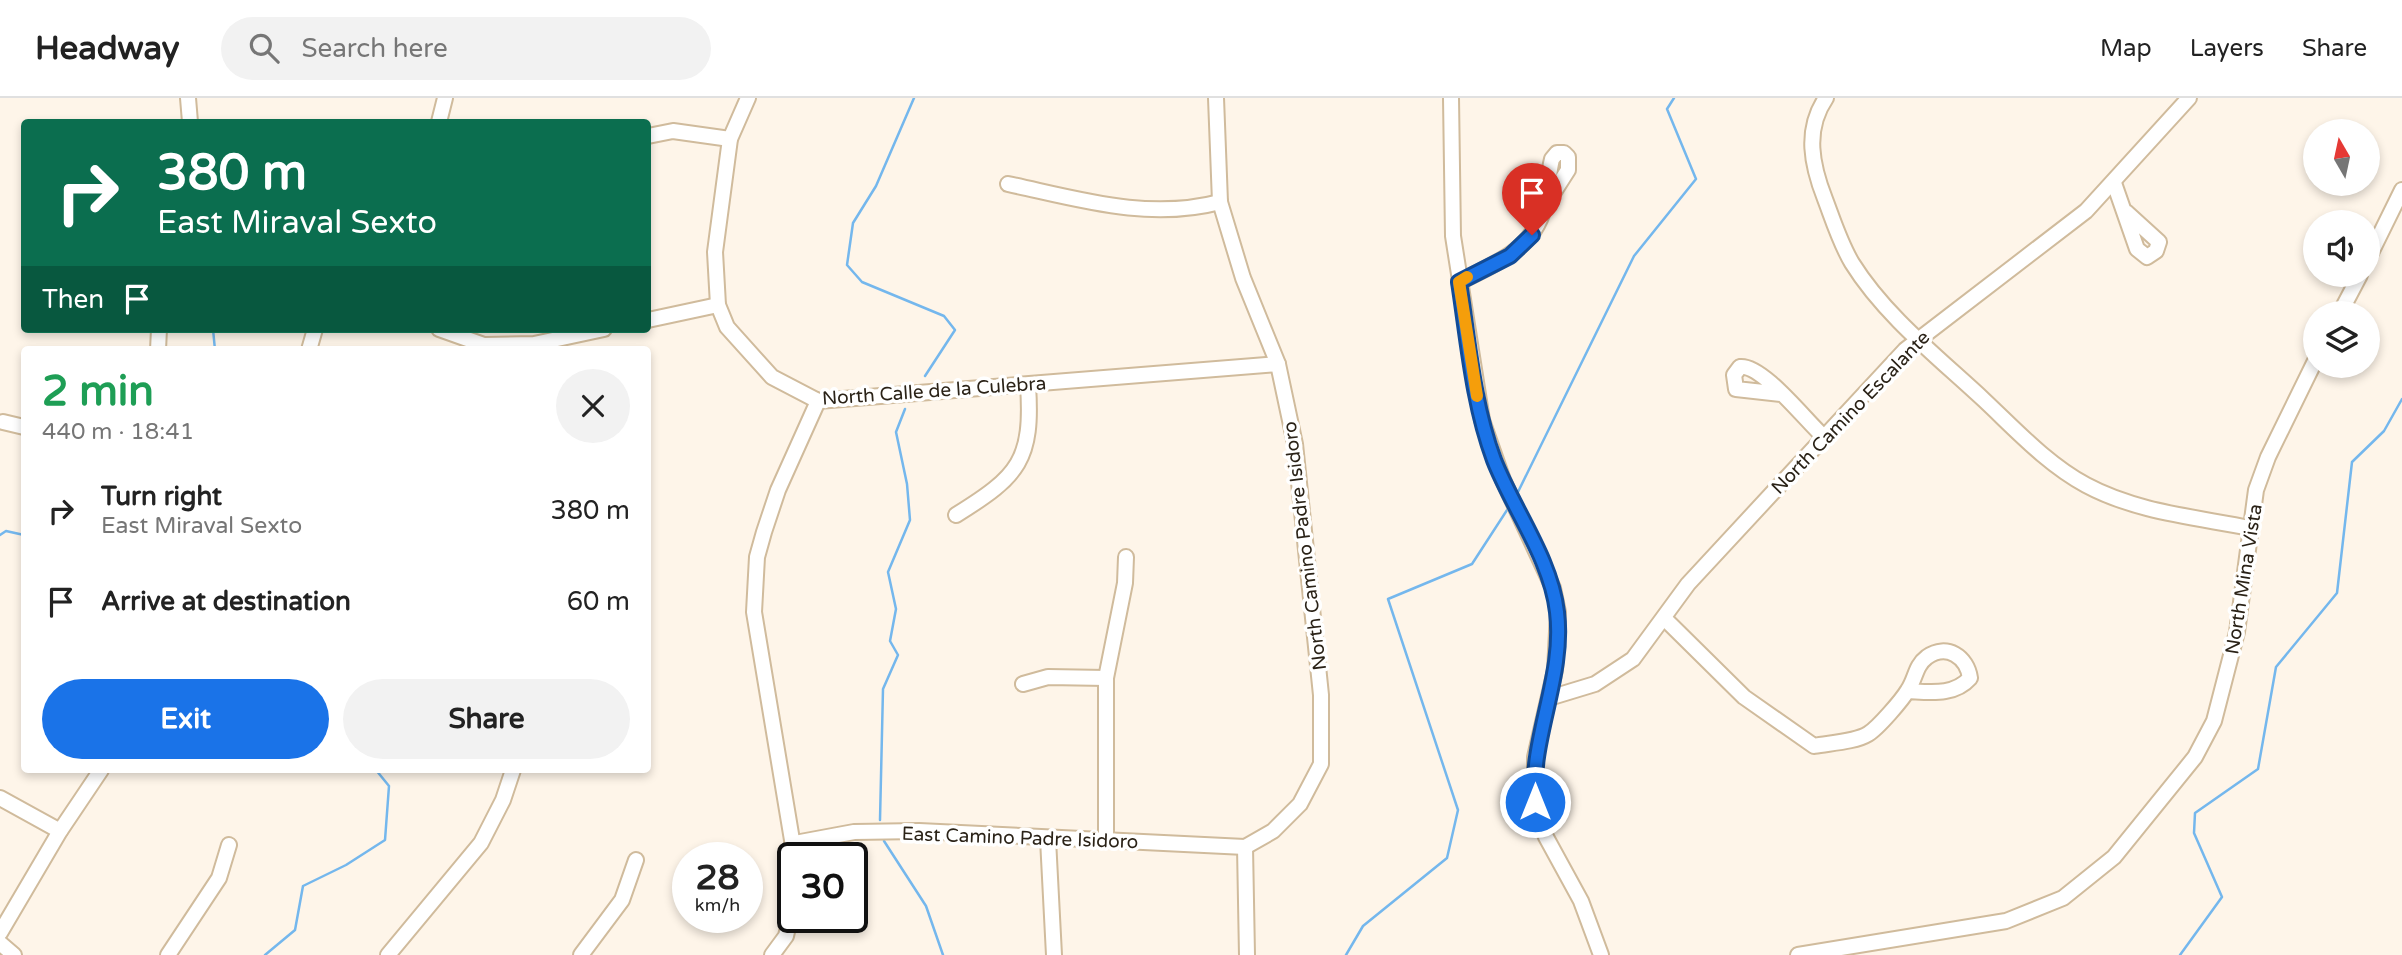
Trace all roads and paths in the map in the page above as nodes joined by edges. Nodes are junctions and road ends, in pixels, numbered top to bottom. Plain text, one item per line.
1 (188, 98) edge
2 (445, 98) edge
3 (748, 98) edge
4 (1216, 98) edge
5 (1451, 98) edge
6 (1826, 98) edge
7 (2189, 98) edge
8 (190, 119) edge
9 (440, 119) edge
10 (651, 135) edge
11 (730, 139) junction
12 (2114, 183) junction
13 (1008, 184) dead end
14 (2402, 190) edge
15 (1220, 202) junction
16 (1545, 206) dead end
17 (2126, 212) dead end
18 (2380, 235) edge
19 (1459, 282) junction
20 (718, 305) junction
21 (651, 319) edge
22 (450, 333) edge
23 (588, 333) edge
24 (1917, 338) junction
25 (509, 346) edge
26 (538, 346) edge
27 (1278, 364) junction
28 (2307, 378) edge
29 (1028, 385) junction
30 (1781, 394) dead end
31 (818, 401) junction
32 (3, 422) dead end
33 (21, 425) edge
34 (1824, 437) junction
35 (956, 515) dead end
36 (2250, 528) junction
37 (1126, 557) dead end
38 (1664, 618) junction
39 (1106, 678) junction
40 (1023, 684) dead end
41 (1908, 691) dead end
42 (1549, 698) junction
43 (99, 773) edge
44 (512, 773) edge
45 (0, 798) edge
46 (60, 831) junction
47 (1048, 839) junction
48 (1106, 840) junction
49 (794, 842) edge
50 (822, 842) edge
51 (229, 845) dead end
52 (1245, 847) junction
53 (635, 859) dead end
54 (0, 933) edge
55 (787, 933) edge
56 (0, 943) edge
57 (14, 955) edge
58 (168, 955) edge
59 (388, 955) edge
60 (581, 955) edge
61 (772, 955) edge
62 (1054, 955) edge
63 (1247, 955) edge
64 (1601, 955) edge
65 (1798, 955) edge

1 - 8 street
2 - 9 street
3 - 11 street, North Calle de la Culebra
4 - 15 street, North Camino Padre Isidoro
5 - 19 street
6 - 24 street
7 - 12 street, North Camino Escalante
10 - 11 street
11 - 20 street, North Calle de la Culebra
12 - 17 street
12 - 24 street, North Camino Escalante
13 - 15 street
14 - 18 street
15 - 27 street, North Camino Padre Isidoro
16 - 19 street
19 - 42 street
20 - 21 street
20 - 31 street, North Calle de la Culebra
22 - 25 street
23 - 26 street
24 - 34 street, North Camino Escalante
24 - 36 street
27 - 29 street, North Calle de la Culebra
27 - 52 street, North Camino Padre Isidoro
28 - 36 street, North Mina Vista
29 - 31 street, North Calle de la Culebra
29 - 35 street
30 - 34 street
31 - 49 street
32 - 33 street
34 - 38 street, North Camino Escalante
36 - 65 street, North Mina Vista
37 - 39 street
38 - 41 street
38 - 42 street, North Camino Escalante
39 - 40 street
39 - 48 street
42 - 64 street
43 - 46 street
44 - 59 street
45 - 46 street
46 - 54 street
47 - 48 street, East Camino Padre Isidoro
47 - 50 street, East Camino Padre Isidoro
47 - 62 street
48 - 52 street, East Camino Padre Isidoro
51 - 58 street
52 - 63 street
53 - 60 street
55 - 61 street
56 - 57 street

